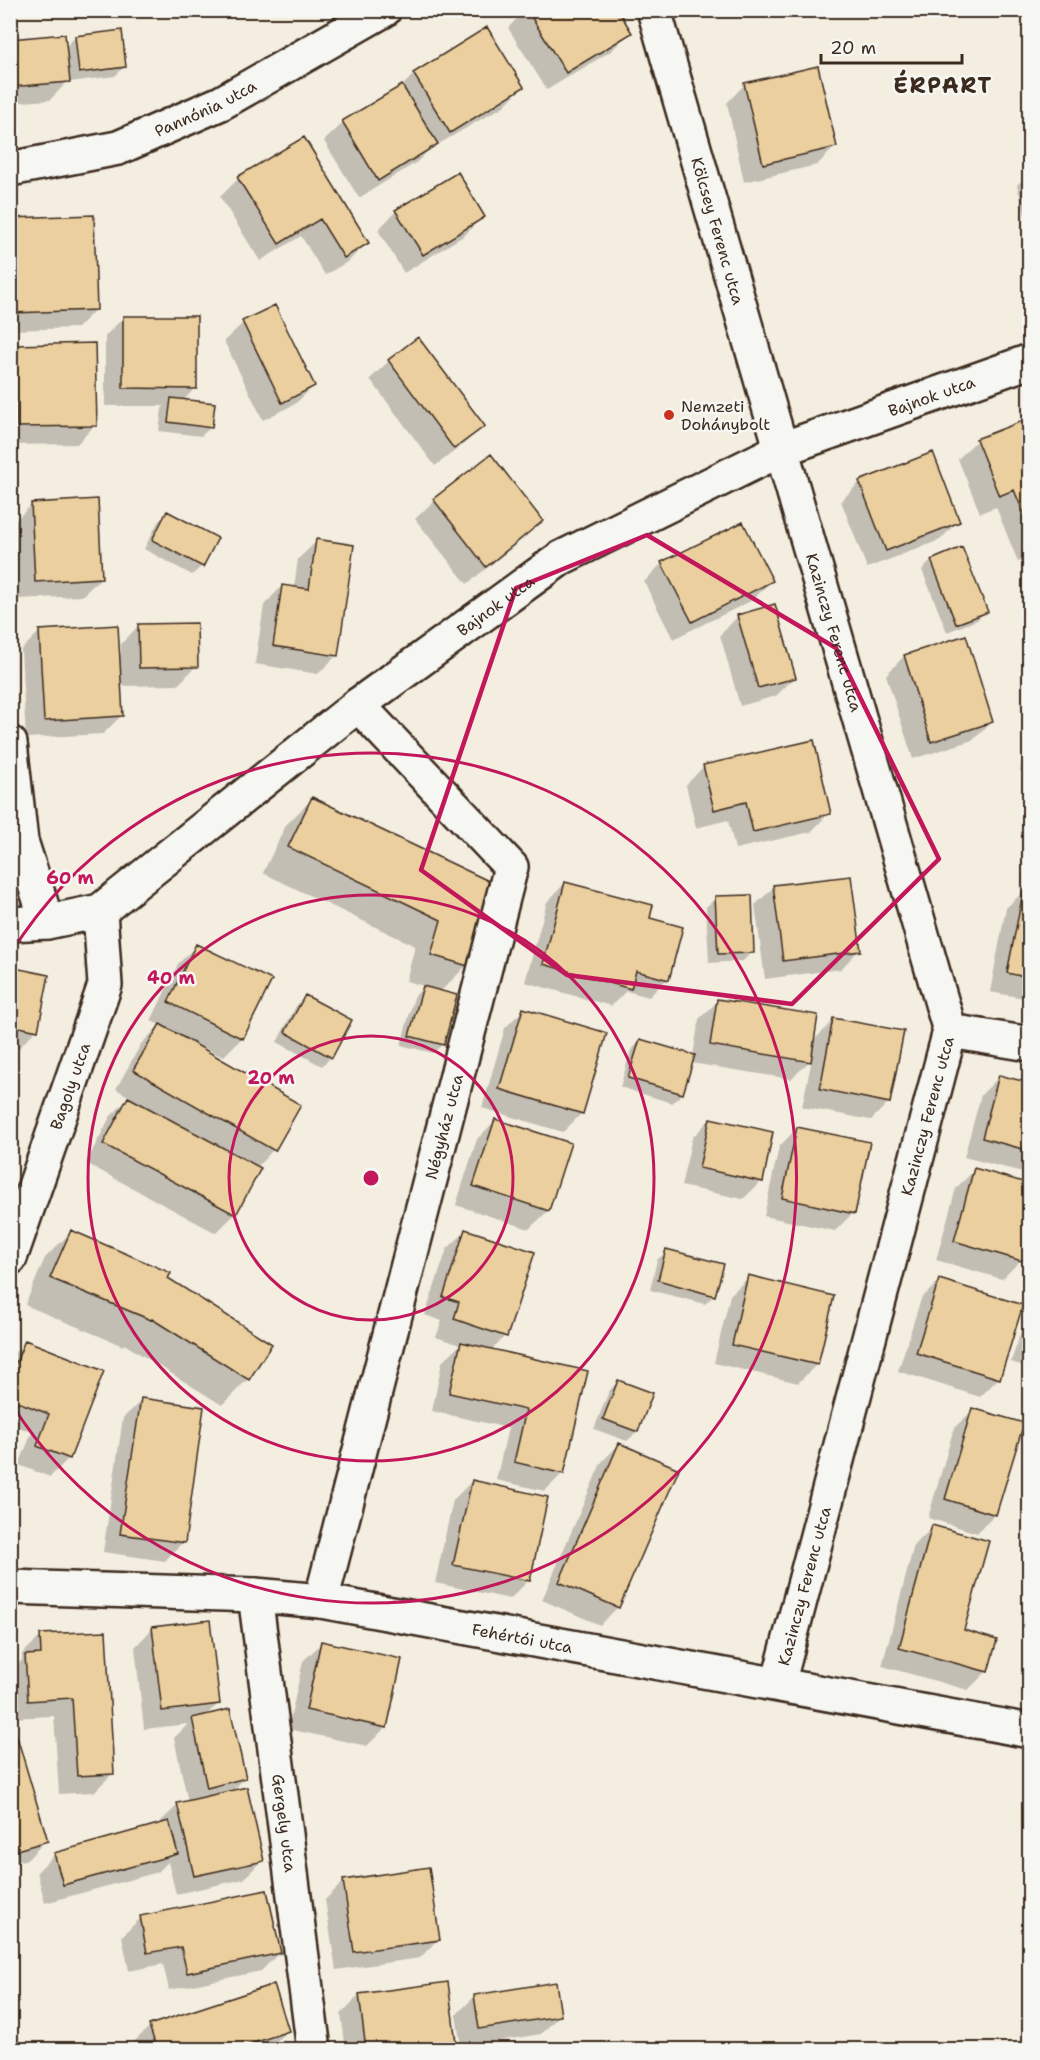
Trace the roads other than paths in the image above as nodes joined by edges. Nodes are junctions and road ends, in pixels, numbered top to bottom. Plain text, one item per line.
1 (384, 10) edge
2 (654, 10) edge
3 (10, 169) edge
4 (1029, 361) edge
5 (782, 449) junction
6 (358, 705) junction
7 (10, 743) edge
8 (100, 911) junction
9 (47, 922) junction
10 (10, 924) edge
11 (950, 1031) junction
12 (1029, 1044) edge
13 (10, 1258) edge
14 (10, 1587) edge
15 (255, 1595) junction
16 (321, 1601) junction
17 (778, 1683) junction
18 (1029, 1731) edge
19 (314, 2049) edge

1 - 3 street, Pannónia utca
2 - 5 street, Kölcsey Ferenc utca
4 - 5 street, Bajnok utca
5 - 6 street, Bajnok utca
5 - 11 street, Kazinczy Ferenc utca
6 - 8 street, Bajnok utca
6 - 16 street, Négyház utca
7 - 9 street
8 - 9 street, Bajnok utca
8 - 13 street, Bagoly utca
9 - 10 street, Bajnok utca
11 - 12 street
11 - 17 street, Kazinczy Ferenc utca
14 - 15 street, Fehértói utca
15 - 16 street, Fehértói utca
15 - 19 street, Gergely utca
16 - 17 street, Fehértói utca
17 - 18 street, Fehértói utca

